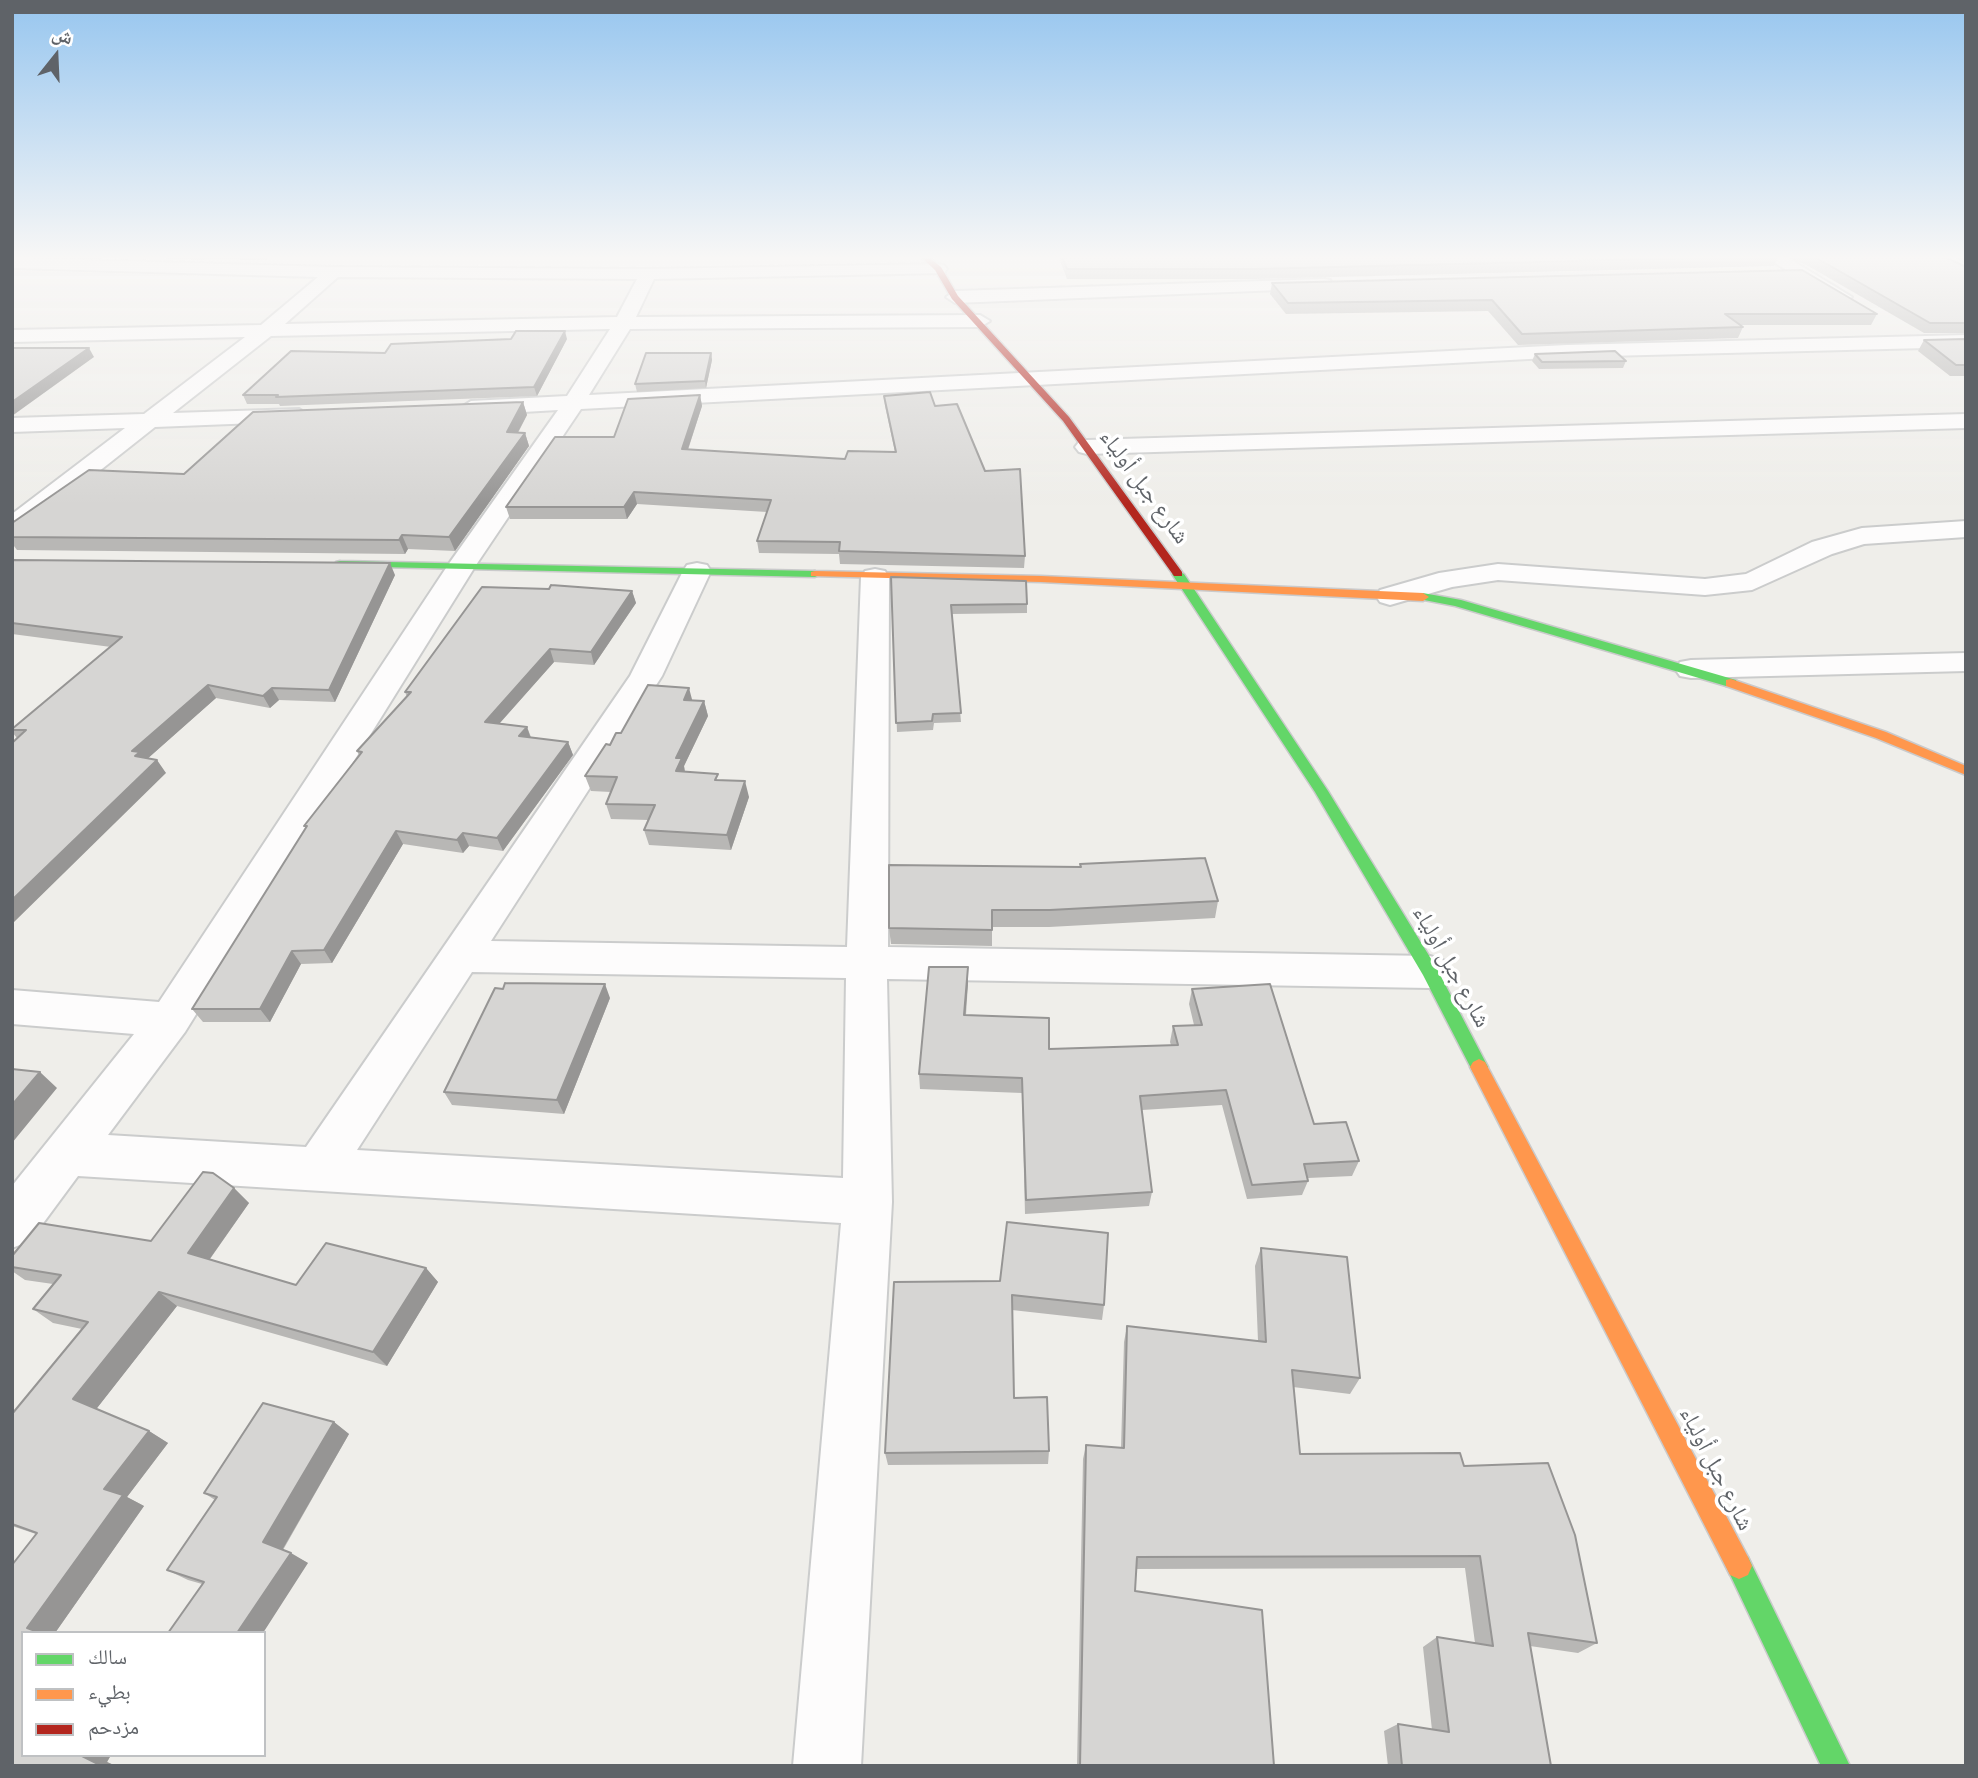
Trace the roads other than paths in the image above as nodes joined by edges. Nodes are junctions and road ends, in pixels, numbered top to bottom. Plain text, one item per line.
1 (255, 339) edge
2 (614, 339) edge
3 (996, 339) edge
4 (1914, 339) edge
5 (1966, 341) edge
6 (1921, 343) junction
7 (1031, 377) junction
8 (573, 404) junction
9 (449, 409) edge
10 (324, 415) edge
11 (1966, 421) edge
12 (145, 422) junction
13 (12, 425) edge
14 (1087, 447) junction
15 (12, 527) edge
16 (1966, 529) edge
17 (326, 564) edge
18 (462, 565) junction
19 (697, 571) junction
20 (875, 577) junction
21 (1187, 586) junction
22 (1390, 596) junction
23 (1966, 662) edge
24 (1691, 669) junction
25 (1966, 771) edge
26 (461, 956) junction
27 (867, 962) junction
28 (1430, 972) junction
29 (12, 1007) edge
30 (170, 1020) junction
31 (67, 1154) junction
32 (317, 1171) junction
33 (867, 1202) junction
34 (12, 1225) edge
35 (827, 1766) edge
36 (1836, 1766) edge

1 - 12 street
2 - 8 street
3 - 7 main road, شارع جبل أولياء
4 - 6 street
5 - 6 street
6 - 7 street
7 - 8 street
7 - 14 main road, شارع جبل أولياء
8 - 9 street
8 - 18 street
10 - 12 street
11 - 14 street
12 - 13 street
12 - 15 street
14 - 21 main road, شارع جبل أولياء
16 - 22 street
17 - 18 main road
18 - 19 main road
18 - 30 street
19 - 20 main road
19 - 26 street
20 - 21 main road
20 - 27 street
21 - 22 main road
21 - 28 main road, شارع جبل أولياء
22 - 24 main road
23 - 24 street
24 - 25 main road
26 - 27 street
26 - 32 street
27 - 28 street
27 - 33 street
28 - 36 main road, شارع جبل أولياء
29 - 30 street
30 - 31 street
31 - 32 street
31 - 34 street
32 - 33 street
33 - 35 street

